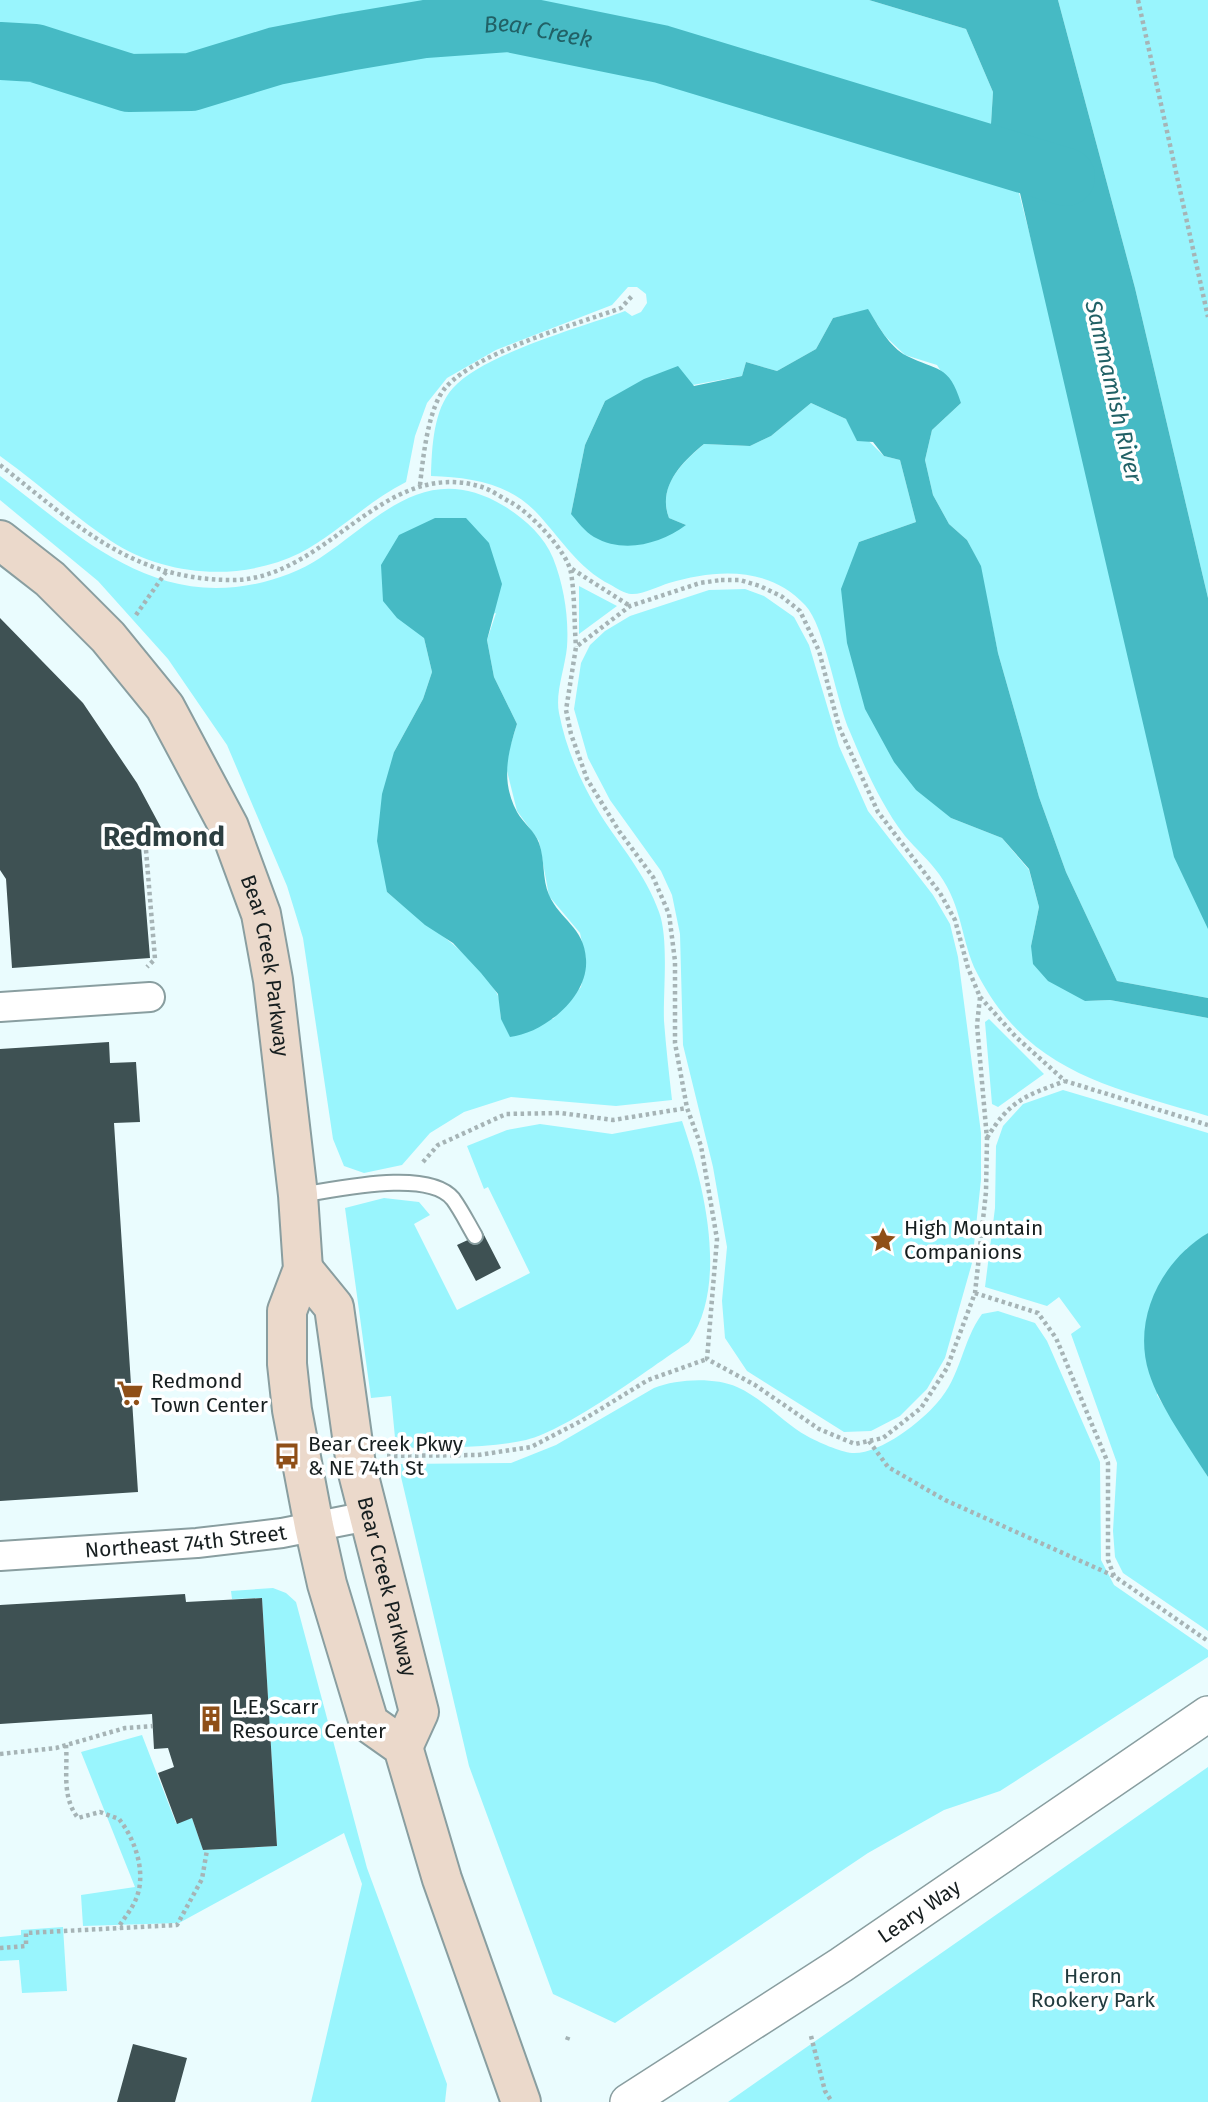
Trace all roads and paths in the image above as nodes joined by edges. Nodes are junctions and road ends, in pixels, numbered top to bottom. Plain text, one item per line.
1 (1138, 0) edge
2 (632, 296) dead end
3 (1208, 317) edge
4 (0, 465) edge
5 (419, 485) junction
6 (0, 540) edge
7 (571, 569) junction
8 (166, 572) junction
9 (630, 607) junction
10 (136, 615) dead end
11 (576, 647) junction
12 (146, 850) dead end
13 (142, 970) dead end
14 (150, 997) dead end
15 (980, 997) junction
16 (0, 1007) edge
17 (1065, 1081) junction
18 (687, 1108) junction
19 (1208, 1125) edge
20 (987, 1139) junction
21 (405, 1182) junction
22 (298, 1195) junction
23 (475, 1236) dead end
24 (303, 1269) junction
25 (975, 1293) junction
26 (707, 1359) junction
27 (869, 1441) junction
28 (388, 1455) dead end
29 (368, 1516) junction
30 (314, 1526) junction
31 (0, 1556) edge
32 (1114, 1576) junction
33 (1208, 1641) edge
34 (1208, 1714) edge
35 (153, 1726) dead end
36 (66, 1745) junction
37 (403, 1747) junction
38 (0, 1754) edge
39 (207, 1850) dead end
40 (118, 1928) junction
41 (0, 1948) edge
42 (811, 2036) dead end
43 (521, 2102) edge
44 (628, 2102) edge
45 (832, 2102) edge

1 - 3 path
2 - 5 path
4 - 8 path
5 - 7 path
5 - 8 path
6 - 22 main road, Bear Creek Parkway
7 - 9 path
7 - 11 path
8 - 10 path
9 - 11 path
9 - 15 path
11 - 18 path
12 - 13 path
14 - 16 street
15 - 17 path
15 - 20 path
17 - 19 path
17 - 20 path
18 - 21 path
18 - 26 path
20 - 25 path
21 - 22 lane
21 - 23 lane
22 - 24 main road, Bear Creek Parkway
24 - 29 main road, Bear Creek Parkway
24 - 30 main road, Bear Creek Parkway
25 - 27 path
25 - 32 path
26 - 27 path
26 - 28 path
27 - 32 path
29 - 30 street, Northeast 74th Street
29 - 37 main road, Bear Creek Parkway
30 - 31 street, Northeast 74th Street
30 - 37 main road, Bear Creek Parkway
32 - 33 path
34 - 44 street, Leary Way
35 - 36 path
36 - 38 path
36 - 40 path
37 - 43 main road
39 - 40 path
40 - 41 path
42 - 45 path

